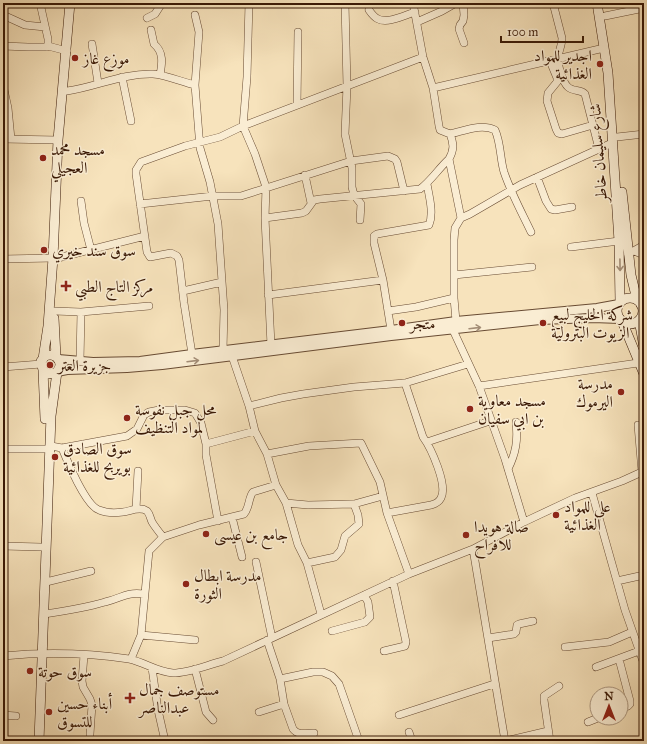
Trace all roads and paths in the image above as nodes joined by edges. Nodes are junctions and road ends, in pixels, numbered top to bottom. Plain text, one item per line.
1 (40, 3) edge
2 (70, 3) edge
3 (74, 3) edge
4 (162, 3) edge
5 (249, 3) edge
6 (345, 3) edge
7 (413, 3) edge
8 (456, 3) edge
9 (463, 3) edge
10 (552, 3) edge
11 (598, 3) edge
12 (603, 3) edge
13 (644, 8) edge
14 (369, 10) dead end
15 (415, 12) junction
16 (3, 15) edge
17 (195, 15) dead end
18 (605, 16) junction
19 (147, 18) dead end
20 (417, 22) junction
21 (45, 27) junction
22 (151, 30) dead end
23 (298, 32) dead end
24 (464, 43) dead end
25 (92, 44) dead end
26 (3, 46) edge
27 (48, 46) junction
28 (604, 48) junction
29 (67, 52) junction
30 (423, 57) junction
31 (554, 60) junction
32 (160, 75) junction
33 (122, 78) junction
34 (98, 84) junction
35 (3, 85) edge
36 (195, 85) junction
37 (347, 86) junction
38 (433, 88) junction
39 (67, 90) junction
40 (297, 105) junction
41 (132, 121) dead end
42 (593, 125) junction
43 (243, 126) junction
44 (450, 134) junction
45 (644, 134) edge
46 (3, 139) edge
47 (11, 139) junction
48 (58, 140) junction
49 (615, 140) junction
50 (200, 142) junction
51 (599, 149) junction
52 (449, 159) junction
53 (351, 160) junction
54 (305, 175) junction
55 (537, 177) junction
56 (427, 184) junction
57 (266, 187) junction
58 (511, 190) junction
59 (404, 191) junction
60 (354, 195) junction
61 (213, 196) junction
62 (81, 201) dead end
63 (311, 203) junction
64 (140, 204) junction
65 (572, 207) dead end
66 (265, 218) junction
67 (461, 218) junction
68 (360, 220) dead end
69 (531, 232) dead end
70 (145, 236) junction
71 (619, 241) junction
72 (644, 245) edge
73 (571, 247) dead end
74 (91, 250) junction
75 (631, 252) junction
76 (644, 255) edge
77 (55, 258) junction
78 (3, 259) edge
79 (532, 267) dead end
80 (454, 275) junction
81 (383, 280) junction
82 (222, 282) junction
83 (183, 291) junction
84 (268, 295) junction
85 (454, 298) junction
86 (619, 303) junction
87 (641, 303) edge
88 (149, 306) dead end
89 (388, 311) junction
90 (54, 312) junction
91 (81, 312) junction
92 (641, 319) edge
93 (621, 320) junction
94 (456, 321) junction
95 (390, 330) junction
96 (453, 330) junction
97 (271, 345) junction
98 (644, 347) edge
99 (223, 350) junction
100 (192, 354) junction
101 (232, 356) junction
102 (57, 358) junction
103 (80, 361) junction
104 (638, 363) junction
105 (42, 364) junction
106 (468, 364) junction
107 (3, 367) edge
108 (56, 372) junction
109 (644, 374) edge
110 (405, 383) junction
111 (479, 386) junction
112 (249, 406) junction
113 (490, 421) junction
114 (516, 422) dead end
115 (638, 425) dead end
116 (255, 431) junction
117 (427, 442) junction
118 (206, 444) junction
119 (48, 447) junction
120 (62, 448) junction
121 (3, 449) edge
122 (267, 454) junction
123 (508, 469) junction
124 (138, 471) dead end
125 (643, 472) edge
126 (276, 484) junction
127 (592, 493) junction
128 (382, 496) junction
129 (286, 503) junction
130 (354, 504) junction
131 (136, 509) junction
132 (387, 513) junction
133 (232, 517) junction
134 (218, 521) junction
135 (524, 522) junction
136 (162, 537) junction
137 (3, 546) edge
138 (41, 547) junction
139 (473, 549) junction
140 (242, 557) dead end
141 (256, 562) dead end
142 (307, 563) junction
143 (91, 571) dead end
144 (409, 574) junction
145 (644, 575) edge
146 (393, 581) junction
147 (617, 581) junction
148 (46, 582) junction
149 (144, 594) junction
150 (364, 595) junction
151 (44, 614) junction
152 (321, 614) junction
153 (533, 621) dead end
154 (332, 631) dead end
155 (632, 632) junction
156 (141, 635) junction
157 (488, 638) junction
158 (270, 639) junction
159 (195, 640) dead end
160 (566, 647) dead end
161 (384, 650) dead end
162 (40, 653) junction
163 (641, 653) edge
164 (84, 655) junction
165 (3, 656) edge
166 (131, 659) junction
167 (619, 659) junction
168 (644, 664) edge
169 (596, 667) dead end
170 (152, 668) junction
171 (195, 669) junction
172 (280, 679) junction
173 (494, 684) junction
174 (559, 686) dead end
175 (626, 686) edge
176 (284, 704) junction
177 (259, 712) dead end
178 (3, 715) edge
179 (399, 715) dead end
180 (16, 716) dead end
181 (213, 720) dead end
182 (548, 731) junction
183 (409, 732) dead end
184 (314, 733) dead end
185 (90, 734) dead end
186 (34, 741) edge
187 (39, 741) edge
188 (165, 741) edge
189 (359, 741) edge
190 (412, 741) edge
191 (505, 741) edge
192 (550, 741) edge

1 - 21 street
2 - 29 main road
3 - 39 main road
4 - 19 street
5 - 43 street
6 - 37 street
7 - 15 street
8 - 20 street
9 - 24 street
10 - 31 street
11 - 28 main road, شارع سليمان خاطر
12 - 18 main road, شارع سليمان خاطر
13 - 18 street
14 - 15 street
15 - 20 street
16 - 21 street
17 - 36 street
18 - 49 main road, شارع سليمان خاطر
20 - 30 street
21 - 27 street
22 - 32 street
23 - 40 street
25 - 34 street
26 - 27 street
27 - 29 street
28 - 31 street
28 - 49 main road, شارع سليمان خاطر
29 - 48 main road
30 - 37 street
30 - 38 street
31 - 38 street
31 - 42 street
31 - 42 street
32 - 33 street
32 - 36 street
33 - 34 street
33 - 41 street
34 - 39 street
35 - 47 street
36 - 50 street
37 - 40 street
37 - 53 street
38 - 44 street
39 - 77 main road
40 - 43 street
42 - 51 street
43 - 50 street
43 - 57 street
44 - 52 street
44 - 58 street
45 - 49 street
46 - 47 street
47 - 48 street
48 - 77 main road
49 - 51 street
49 - 71 main road, شارع سليمان خاطر
49 - 75 main road, شارع سليمان خاطر
50 - 61 street
50 - 64 street
51 - 55 street
52 - 56 street
52 - 67 street
53 - 54 street
53 - 59 street
53 - 60 street
54 - 57 street
54 - 63 street
55 - 58 street
55 - 65 street
56 - 59 street
56 - 81 street
57 - 61 street
57 - 66 street
58 - 67 street
58 - 69 street
59 - 60 street
60 - 63 street
60 - 68 street
61 - 64 street
61 - 82 street
62 - 74 street
63 - 66 street
64 - 70 street
66 - 84 street
67 - 80 street
70 - 74 street
70 - 83 street
71 - 73 street
71 -> 86 main road, شارع سليمان خاطر
72 - 75 street
74 - 77 street
75 - 76 street
75 - 87 main road, شارع سليمان خاطر
77 - 78 street
77 - 90 main road
77 - 105 main road
79 - 80 street
80 - 85 street
81 - 84 street
81 - 89 street
82 - 83 street
82 - 99 street
83 - 100 street
84 - 97 street
85 - 89 street
85 - 94 street
86 - 87 main road
86 - 93 main road
86 - 94 street
87 - 92 main road
88 - 91 street
89 - 95 street
90 - 91 street
90 - 102 main road
91 - 103 street
92 - 93 main road
92 - 98 main road
96 -> 93 street
93 - 104 main road
94 - 95 street
95 - 97 street
96 - 101 street
96 - 106 street
97 - 99 street
99 - 100 street
100 - 103 street
108 -> 101 street
101 - 112 street
102 - 103 street
102 - 105 main road
102 - 108 main road
104 - 109 main road
104 - 111 street
105 - 107 street
105 - 108 main road
105 - 119 main road
106 - 110 street
106 - 111 street
108 - 119 main road
110 - 112 street
110 - 117 street
111 - 113 street
112 - 116 street
113 - 117 street
113 - 123 street
114 - 123 street
115 - 125 street
116 - 118 street
116 - 122 street
117 - 132 street
118 - 120 street
118 - 134 street
119 - 120 street
119 - 121 street
119 - 138 main road
119 - 148 main road
120 - 131 street
122 - 126 street
122 - 128 street
123 - 135 street
124 - 131 street
125 - 127 street
126 - 129 street
126 - 133 street
127 - 135 street
127 - 147 street
128 - 130 street
128 - 132 street
129 - 130 street
129 - 142 street
130 - 142 street
131 - 136 street
132 - 144 street
133 - 134 street
133 - 140 street
134 - 136 street
135 - 139 street
136 - 149 street
137 - 138 street
138 - 162 main road
139 - 144 street
139 - 157 street
141 - 158 street
142 - 152 street
143 - 148 street
144 - 146 street
145 - 147 street
146 - 150 street
146 - 161 street
147 - 155 street
148 - 151 main road
149 - 151 street
149 - 156 street
150 - 152 street
150 - 154 street
151 - 162 main road
152 - 158 street
153 - 157 street
155 - 160 street
155 - 163 street
156 - 159 street
156 - 166 street
157 - 173 street
158 - 171 street
158 - 172 street
162 - 164 street
162 - 165 street
162 - 186 main road
162 - 187 main road
163 - 167 street
163 - 168 street
164 - 166 street
164 - 185 street
166 - 170 street
167 - 169 street
167 - 175 street
170 - 171 street
170 - 188 street
171 - 181 street
172 - 176 street
172 - 189 street
173 - 179 street
173 - 191 street
174 - 182 street
176 - 177 street
176 - 184 street
178 - 180 street
182 - 191 street
182 - 192 street
183 - 190 street

